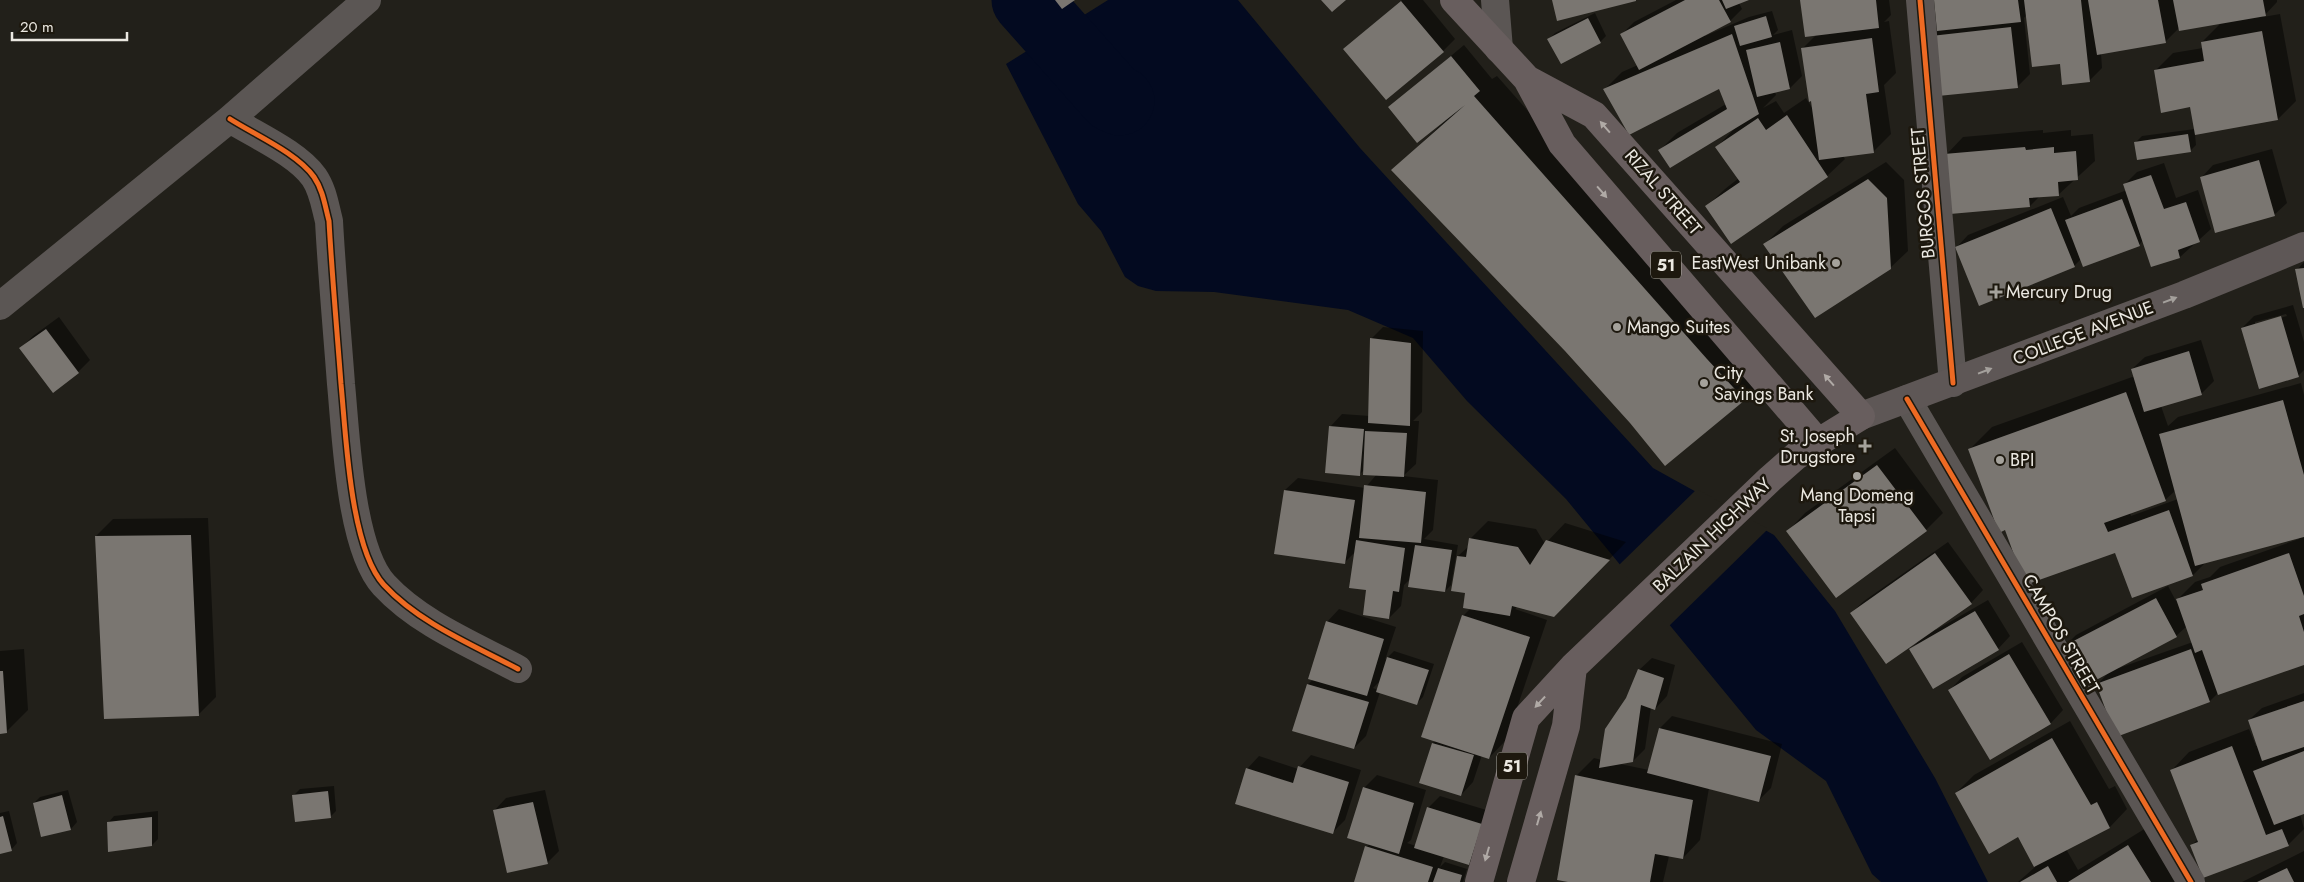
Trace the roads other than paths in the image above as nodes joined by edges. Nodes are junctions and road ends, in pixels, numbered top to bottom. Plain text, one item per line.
1 (367, 0) edge
2 (1454, 0) edge
3 (1495, 0) edge
4 (1920, 0) edge
5 (1499, 49) junction
6 (1527, 79) junction
7 (230, 119) junction
8 (2304, 246) edge
9 (0, 306) edge
10 (1954, 383) junction
11 (1907, 399) junction
12 (1861, 416) junction
13 (1818, 442) junction
14 (1574, 667) junction
15 (518, 669) dead end
16 (1478, 882) edge
17 (1521, 882) edge
18 (2191, 882) edge

1 - 7 street
2 - 5 main road, RIZAL STREET / 51
3 - 5 street
4 - 10 street, BURGOS STREET
5 - 6 main road, RIZAL STREET / 51
12 -> 6 main road, RIZAL STREET / 51
6 -> 13 main road, RIZAL STREET / 51
7 - 9 street
7 - 15 street
10 -> 8 main road, COLLEGE AVENUE
10 - 11 main road, COLLEGE AVENUE
11 - 12 main road, COLLEGE AVENUE
11 - 18 street, CAMPOS STREET
12 - 13 main road, BALZAIN HIGHWAY / 51
13 - 14 main road, BALZAIN HIGHWAY / 51
14 -> 16 main road, BALZAIN HIGHWAY / 51
17 -> 14 main road, 51

